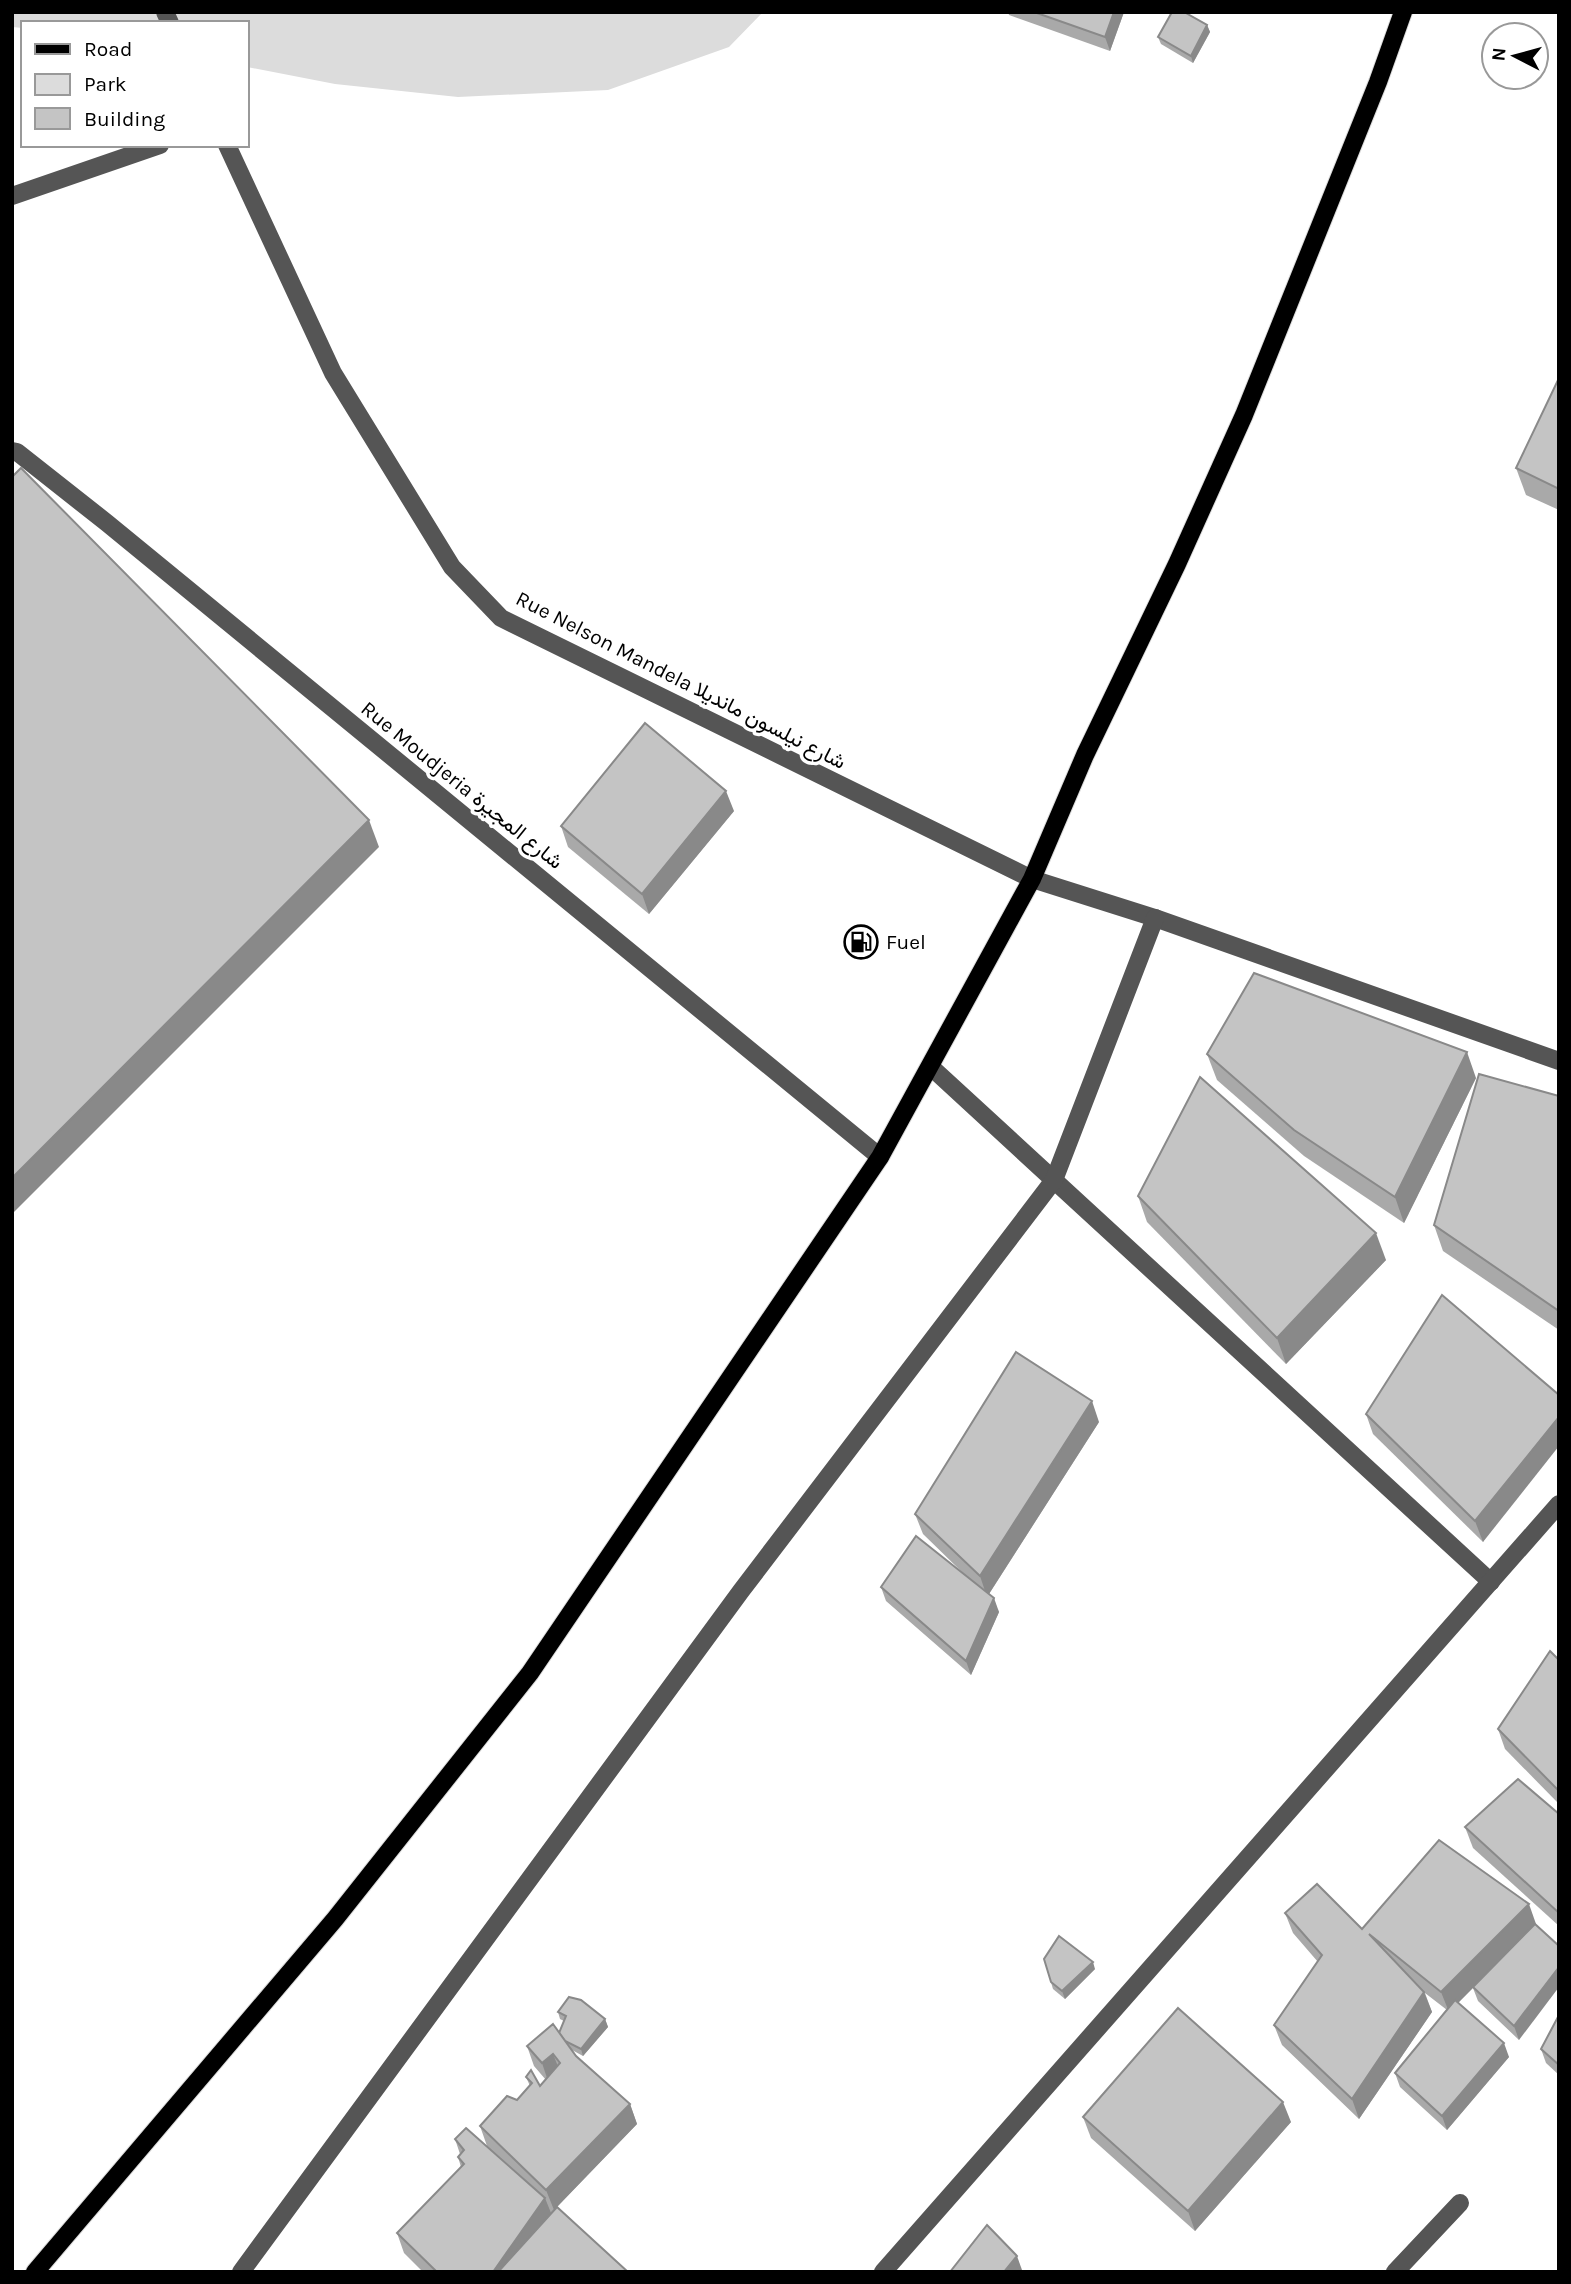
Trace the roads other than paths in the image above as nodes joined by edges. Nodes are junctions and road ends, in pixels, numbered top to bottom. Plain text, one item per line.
1 (1403, 12) edge
2 (154, 147) edge
3 (228, 147) edge
4 (12, 196) edge
5 (12, 451) edge
6 (1032, 879) junction
7 (1155, 918) junction
8 (1559, 1062) edge
9 (931, 1067) junction
10 (880, 1157) junction
11 (1054, 1180) junction
12 (1559, 1504) edge
13 (1491, 1582) junction
14 (1460, 2203) dead end
15 (35, 2272) edge
16 (240, 2272) edge
17 (883, 2272) edge
18 (1395, 2272) edge

1 - 6 main road
2 - 4 street
3 - 6 street, Rue Nelson Mandela شارع نيلسون مانديلا
5 - 10 street, Rue Moudjeria شارع المجيرة
6 - 7 street, Rue Nelson Mandela شارع نيلسون مانديلا
6 - 9 main road
7 - 8 street, Rue Nelson Mandela شارع نيلسون مانديلا
7 - 11 street
9 - 10 main road
9 - 11 street
10 - 15 main road
11 - 13 street
11 - 16 street
12 - 13 street
13 - 17 street
14 - 18 street

